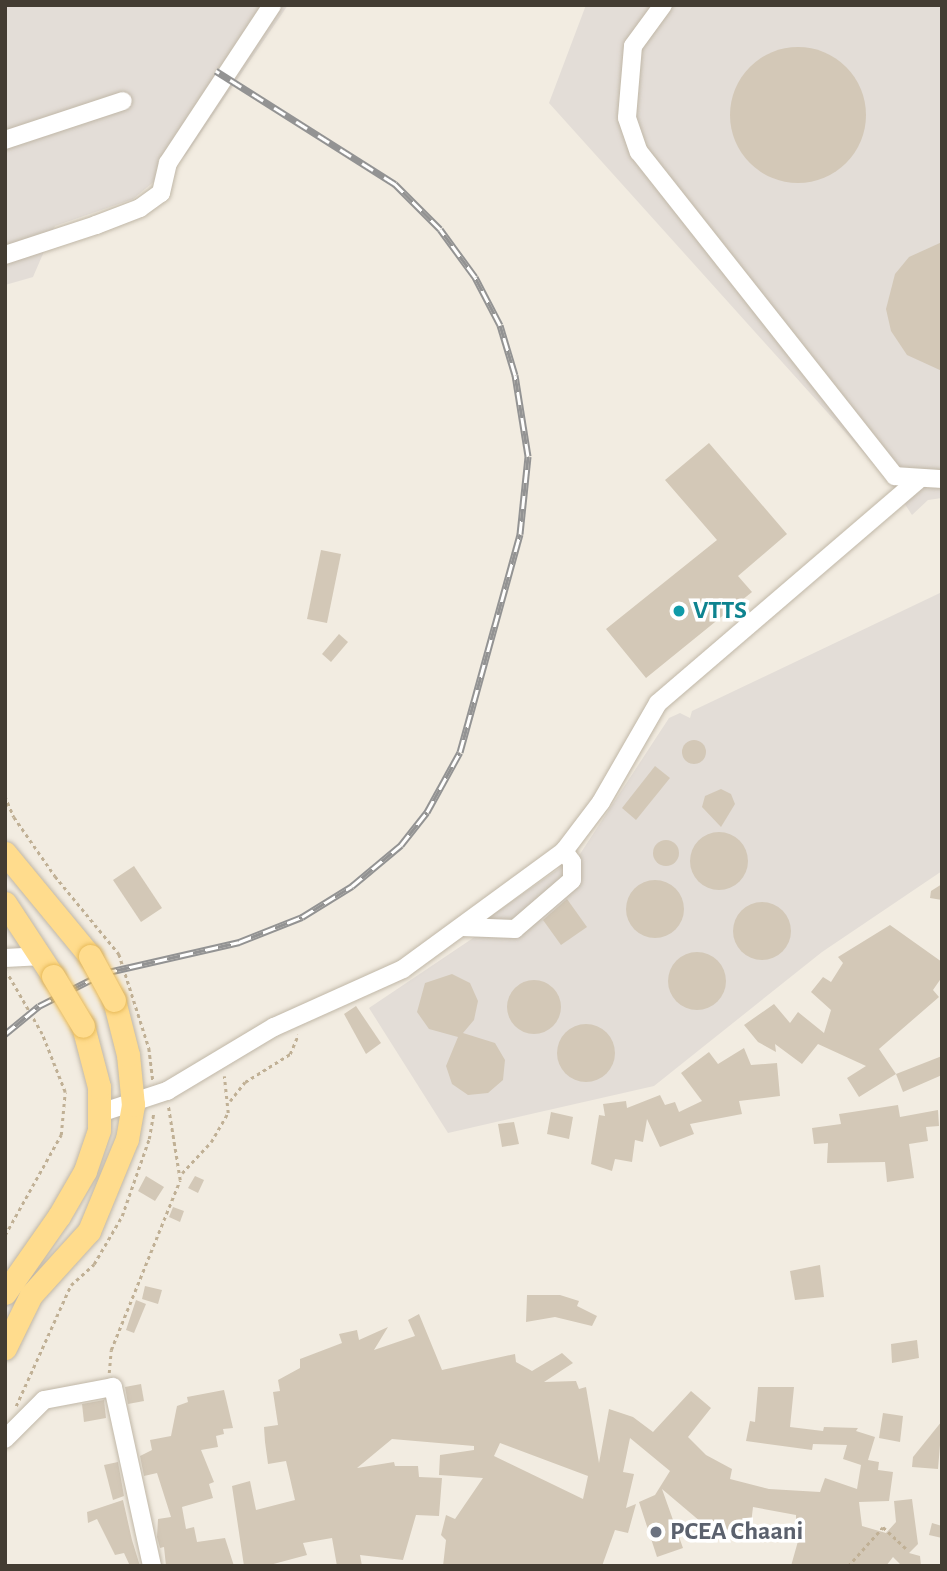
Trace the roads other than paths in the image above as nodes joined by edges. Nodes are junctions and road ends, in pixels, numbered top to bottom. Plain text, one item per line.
1 (272, 5) edge
2 (663, 5) edge
3 (123, 101) dead end
4 (7, 139) edge
5 (5, 254) edge
6 (942, 479) edge
7 (918, 480) junction
8 (564, 851) junction
9 (5, 853) edge
10 (5, 903) edge
11 (461, 927) junction
12 (38, 956) junction
13 (5, 958) edge
14 (133, 1105) junction
15 (100, 1113) junction
16 (5, 1293) edge
17 (5, 1349) edge
18 (5, 1438) edge
19 (152, 1566) edge

1 - 5 street
2 - 7 street
3 - 4 street
6 - 7 street
7 - 8 street
8 - 11 street
8 - 11 street
9 - 14 main road, bridge
10 - 12 main road
11 - 14 street
12 - 13 street
12 - 15 main road, bridge
14 - 15 street
14 - 17 main road
15 - 16 main road
18 - 19 street

